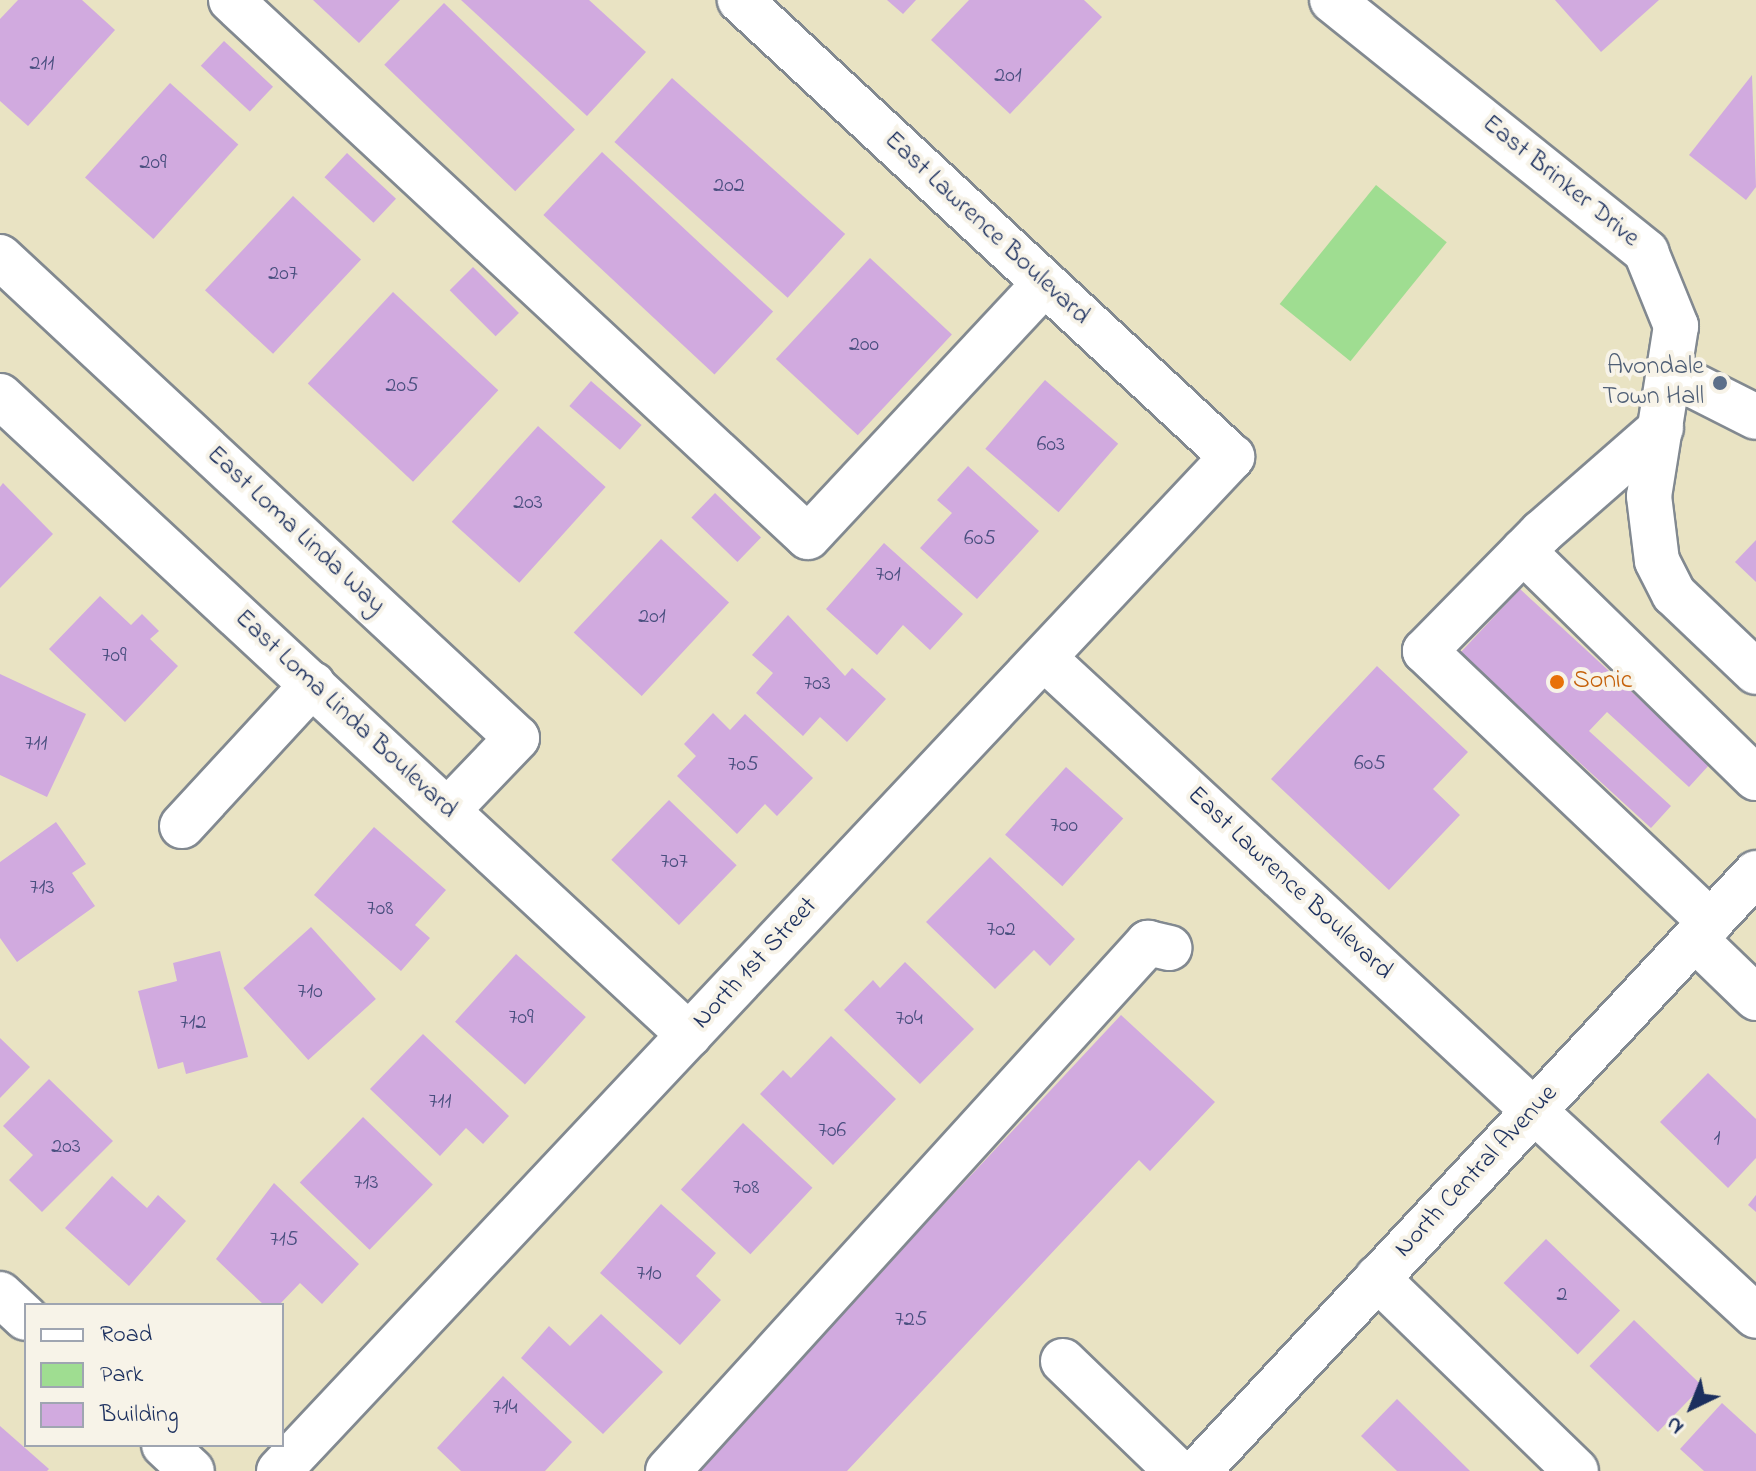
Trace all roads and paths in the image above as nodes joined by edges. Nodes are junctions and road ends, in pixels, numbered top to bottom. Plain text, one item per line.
1 (231, 0) edge
2 (740, 0) edge
3 (1332, 0) edge
4 (0, 257) edge
5 (1045, 283) junction
6 (1671, 374) junction
7 (0, 396) edge
8 (1756, 417) edge
9 (1661, 428) junction
10 (1232, 457) joint
11 (1523, 551) junction
12 (1044, 658) junction
13 (1756, 672) edge
14 (313, 684) junction
15 (1756, 778) edge
16 (448, 810) junction
17 (182, 826) dead end
18 (1756, 873) edge
19 (1703, 931) junction
20 (1169, 948) dead end
21 (1756, 998) edge
22 (689, 1035) junction
23 (1535, 1109) junction
24 (1377, 1278) junction
25 (0, 1294) edge
26 (24, 1316) edge
27 (1756, 1316) edge
28 (1063, 1361) dead end
29 (166, 1447) edge
30 (192, 1471) edge
31 (279, 1471) edge
32 (668, 1471) edge
33 (1177, 1471) edge
34 (1198, 1471) edge
35 (1576, 1471) edge

1 - 5 street
2 - 5 street, East Lawrence Boulevard
3 - 6 street, East Brinker Drive
4 - 16 street, East Loma Linda Way
5 - 10 street, East Lawrence Boulevard
6 - 8 street
6 - 9 street, East Brinker Drive
7 - 14 street, East Loma Linda Boulevard
9 - 11 street
9 - 13 street, East Brinker Drive
10 - 12 street, North 1st Street
11 - 15 street
11 - 19 street
12 - 22 street, North 1st Street
12 - 23 street, East Lawrence Boulevard
14 - 16 street, East Loma Linda Boulevard
14 - 17 street
16 - 22 street, East Loma Linda Boulevard
18 - 19 street, North Central Avenue
19 - 21 street
19 - 23 street, North Central Avenue
20 - 32 street
22 - 31 street, North 1st Street
23 - 24 street, North Central Avenue
23 - 27 street, East Lawrence Boulevard
24 - 34 street, North Central Avenue
24 - 35 street
25 - 26 street
28 - 33 street
29 - 30 street

